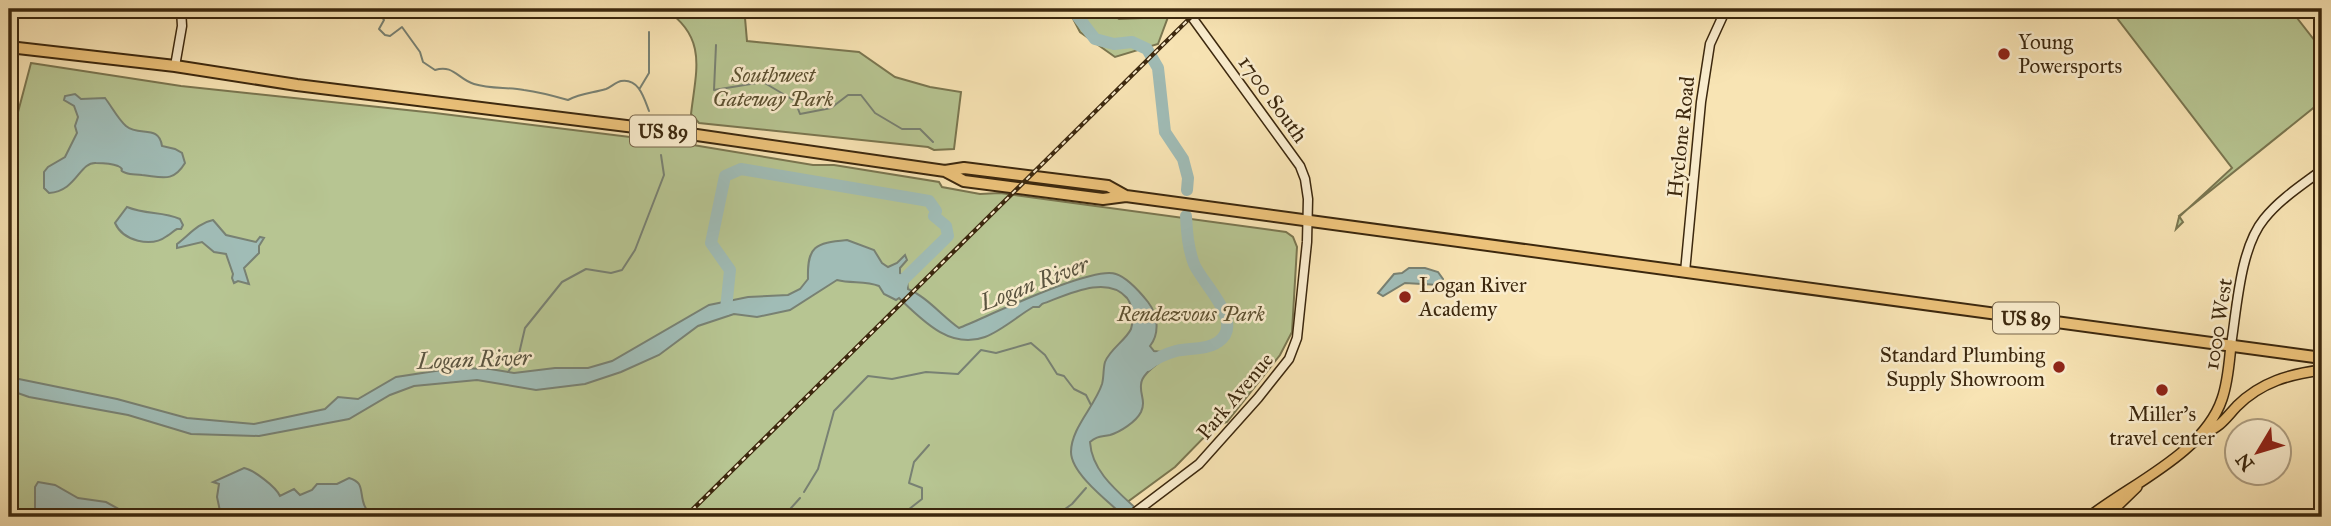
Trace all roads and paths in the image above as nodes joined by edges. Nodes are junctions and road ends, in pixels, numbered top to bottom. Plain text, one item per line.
1 (181, 9) edge
2 (1186, 9) edge
3 (1726, 9) edge
4 (9, 47) edge
5 (175, 66) junction
6 (2322, 170) edge
7 (1308, 220) junction
8 (1685, 272) junction
9 (2231, 345) junction
10 (2322, 358) edge
11 (2322, 370) edge
12 (2200, 437) junction
13 (2143, 481) junction
14 (2123, 492) junction
15 (1129, 517) edge
16 (2089, 517) edge
17 (2100, 517) edge
18 (2106, 517) edge

1 - 5 street
2 - 7 street, 1700 South
3 - 8 street, Hyclone Road
4 - 5 highway, US 89
5 - 7 highway, US 89
6 - 9 street, 1000 West
7 - 8 highway, US 89
7 - 15 street, Park Avenue
8 - 9 highway, US 89
9 - 10 highway, US 89
9 - 12 main road, 1000 West
11 - 12 main road
12 - 13 main road, 1000 West
13 - 14 main road, 1000 West
13 - 18 main road, 1000 West
14 - 16 main road, 1000 West
14 - 17 main road

